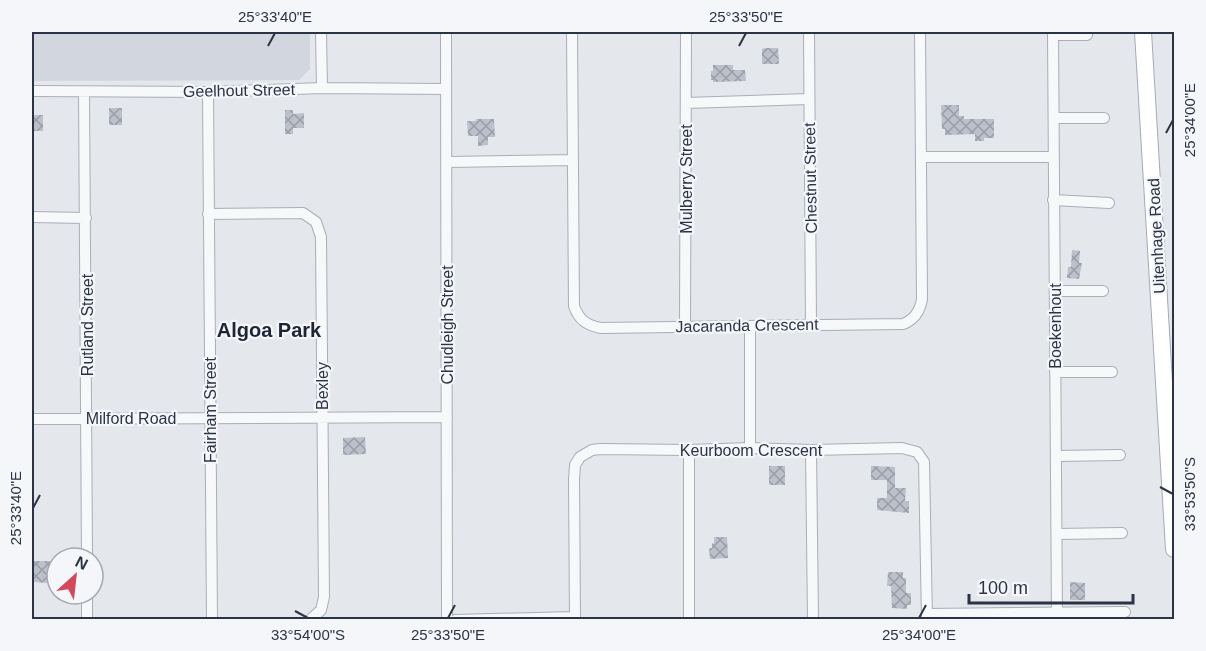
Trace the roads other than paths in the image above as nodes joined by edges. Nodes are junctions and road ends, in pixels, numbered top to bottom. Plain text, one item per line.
1 (321, 32) edge
2 (446, 32) edge
3 (572, 32) edge
4 (686, 32) edge
5 (809, 32) edge
6 (920, 32) edge
7 (1143, 32) edge
8 (1053, 33) edge
9 (1087, 35) dead end
10 (322, 88) junction
11 (446, 89) junction
12 (32, 91) edge
13 (84, 92) junction
14 (208, 92) junction
15 (809, 99) junction
16 (686, 103) junction
17 (1054, 118) junction
18 (1104, 118) dead end
19 (921, 157) junction
20 (1054, 157) junction
21 (573, 160) junction
22 (447, 162) junction
23 (1053, 200) junction
24 (1109, 202) dead end
25 (208, 214) junction
26 (32, 217) edge
27 (86, 218) junction
28 (1055, 291) junction
29 (1103, 291) dead end
30 (811, 324) junction
31 (685, 326) junction
32 (750, 327) junction
33 (1054, 372) junction
34 (1112, 372) dead end
35 (322, 417) junction
36 (447, 417) junction
37 (87, 418) junction
38 (32, 419) edge
39 (210, 419) junction
40 (750, 448) junction
41 (689, 450) junction
42 (811, 450) junction
43 (1120, 455) dead end
44 (1056, 456) junction
45 (1122, 533) dead end
46 (1057, 534) junction
47 (87, 546) edge
48 (1174, 549) edge
49 (1125, 612) dead end
50 (1057, 616) edge
51 (927, 617) edge
52 (575, 618) edge
53 (212, 620) edge
54 (310, 620) edge
55 (447, 620) edge
56 (455, 620) edge
57 (689, 620) edge
58 (813, 620) edge

1 - 10 street
2 - 11 street, Chudleigh Street
3 - 21 street, Jacaranda Crescent
4 - 16 street, Mulberry Street
5 - 15 street, Chestnut Street
6 - 19 street, Jacaranda Crescent
7 - 48 main road, Uitenhage Road
8 - 9 street
8 - 17 street, Boekenhout
10 - 11 street, Geelhout Street
10 - 14 street, Geelhout Street
11 - 22 street, Chudleigh Street
12 - 13 street, Geelhout Street
13 - 14 street, Geelhout Street
13 - 27 street, Rutland Street
14 - 25 street, Fairham Street
15 - 16 street
15 - 30 street, Chestnut Street
16 - 31 street, Mulberry Street
17 - 18 street
17 - 20 street, Boekenhout
19 - 20 street
19 - 30 street, Jacaranda Crescent
20 - 23 street, Boekenhout
21 - 22 street
21 - 31 street, Jacaranda Crescent
22 - 36 street, Chudleigh Street
23 - 24 street
23 - 28 street, Boekenhout
25 - 35 street, Bexley
25 - 39 street, Fairham Street
26 - 27 street
27 - 37 street, Rutland Street
28 - 29 street
28 - 33 street, Boekenhout
30 - 32 street, Jacaranda Crescent
31 - 32 street, Jacaranda Crescent
32 - 40 street
33 - 34 street
33 - 44 street, Boekenhout
35 - 36 street, Milford Road
35 - 39 street, Milford Road
35 - 54 street, Bexley
36 - 55 street, Chudleigh Street
37 - 38 street, Milford Road
37 - 39 street, Milford Road
37 - 47 street, Rutland Street
39 - 53 street, Fairham Street
40 - 41 street, Keurboom Crescent
40 - 42 street, Keurboom Crescent
41 - 52 street, Keurboom Crescent
41 - 57 street
42 - 51 street, Keurboom Crescent
42 - 58 street
43 - 44 street
44 - 46 street, Boekenhout
45 - 46 street
46 - 50 street, Boekenhout
49 - 50 street
50 - 51 street
52 - 56 street

